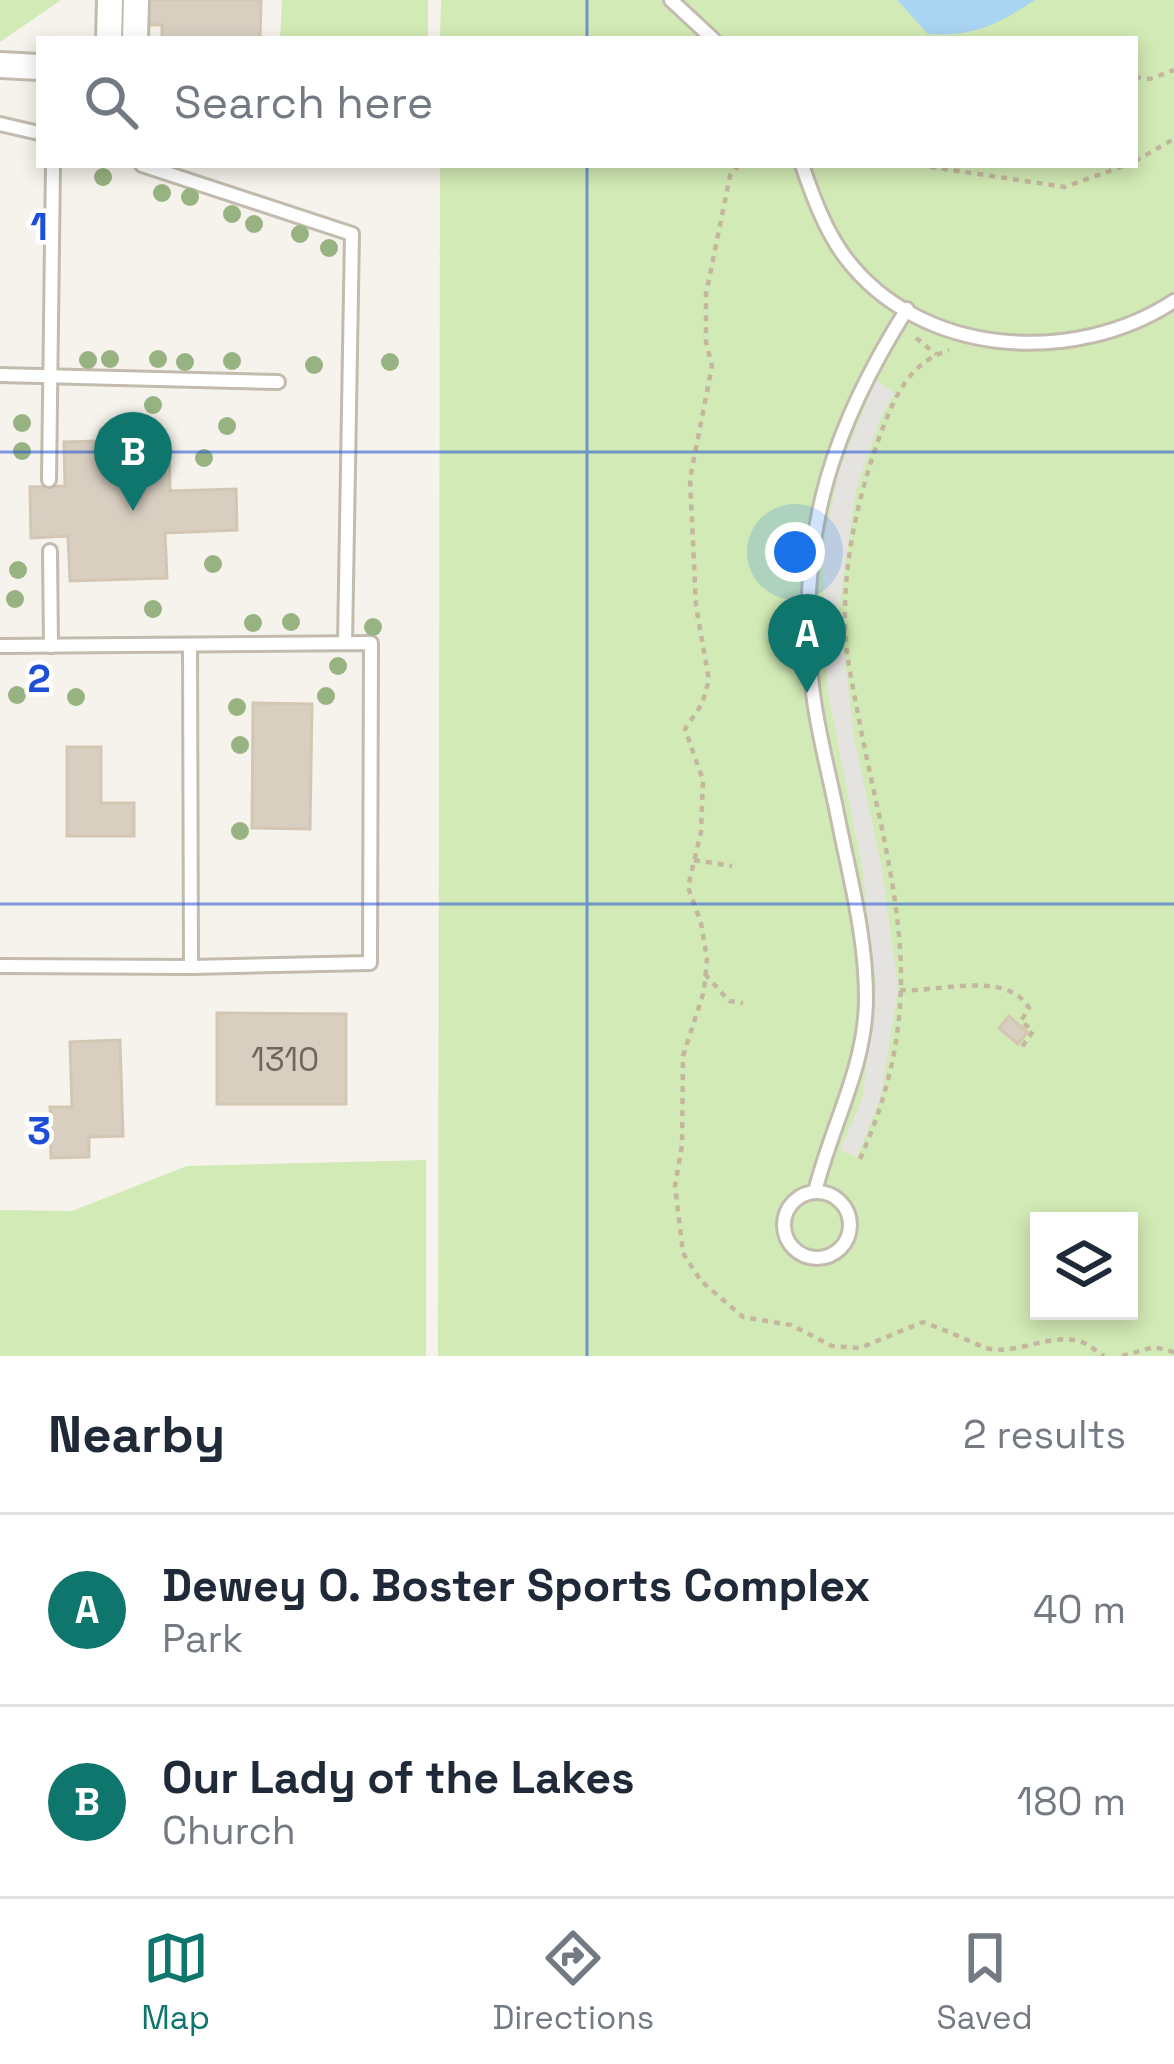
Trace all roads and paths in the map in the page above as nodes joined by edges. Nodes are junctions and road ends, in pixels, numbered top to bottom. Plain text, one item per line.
1 (110, 0) edge
2 (136, 0) edge
3 (671, 0) edge
4 (109, 36) edge
5 (135, 36) edge
6 (710, 36) edge
7 (0, 65) edge
8 (36, 67) edge
9 (1174, 70) edge
10 (1138, 77) edge
11 (0, 124) edge
12 (36, 132) edge
13 (1174, 139) edge
14 (1138, 159) edge
15 (53, 168) edge
16 (151, 168) edge
17 (737, 168) edge
18 (803, 168) edge
19 (937, 168) edge
20 (1118, 168) edge
21 (1174, 301) edge
22 (907, 309) junction
23 (916, 338) dead end
24 (948, 350) dead end
25 (936, 355) junction
26 (0, 375) edge
27 (51, 375) junction
28 (278, 382) dead end
29 (50, 480) dead end
30 (50, 551) dead end
31 (345, 644) junction
32 (190, 645) junction
33 (0, 646) edge
34 (51, 646) junction
35 (694, 860) junction
36 (732, 866) dead end
37 (0, 966) edge
38 (191, 968) junction
39 (706, 974) junction
40 (900, 990) junction
41 (743, 1003) dead end
42 (1013, 1015) dead end
43 (1021, 1021) junction
44 (1022, 1047) dead end
45 (860, 1160) dead end
46 (815, 1192) junction
47 (1174, 1352) edge
48 (1104, 1356) edge
49 (1122, 1356) edge

1 - 4 street
2 - 5 street
3 - 6 lane
7 - 8 street
9 - 10 path
11 - 12 lane
13 - 14 path
15 - 27 lane
16 - 31 lane
17 - 35 path
18 - 22 lane
19 - 20 path
21 - 22 lane
22 - 46 lane
23 - 25 path
24 - 25 path
25 - 40 path
26 - 27 lane
27 - 28 lane
27 - 29 lane
30 - 34 lane
31 - 32 lane
31 - 38 lane
32 - 34 lane
32 - 38 lane
33 - 34 lane
35 - 36 path
35 - 39 path
37 - 38 lane
39 - 41 path
39 - 48 path
40 - 43 path
40 - 45 path
42 - 43 path
43 - 44 path
46 - 46 lane
47 - 49 path

